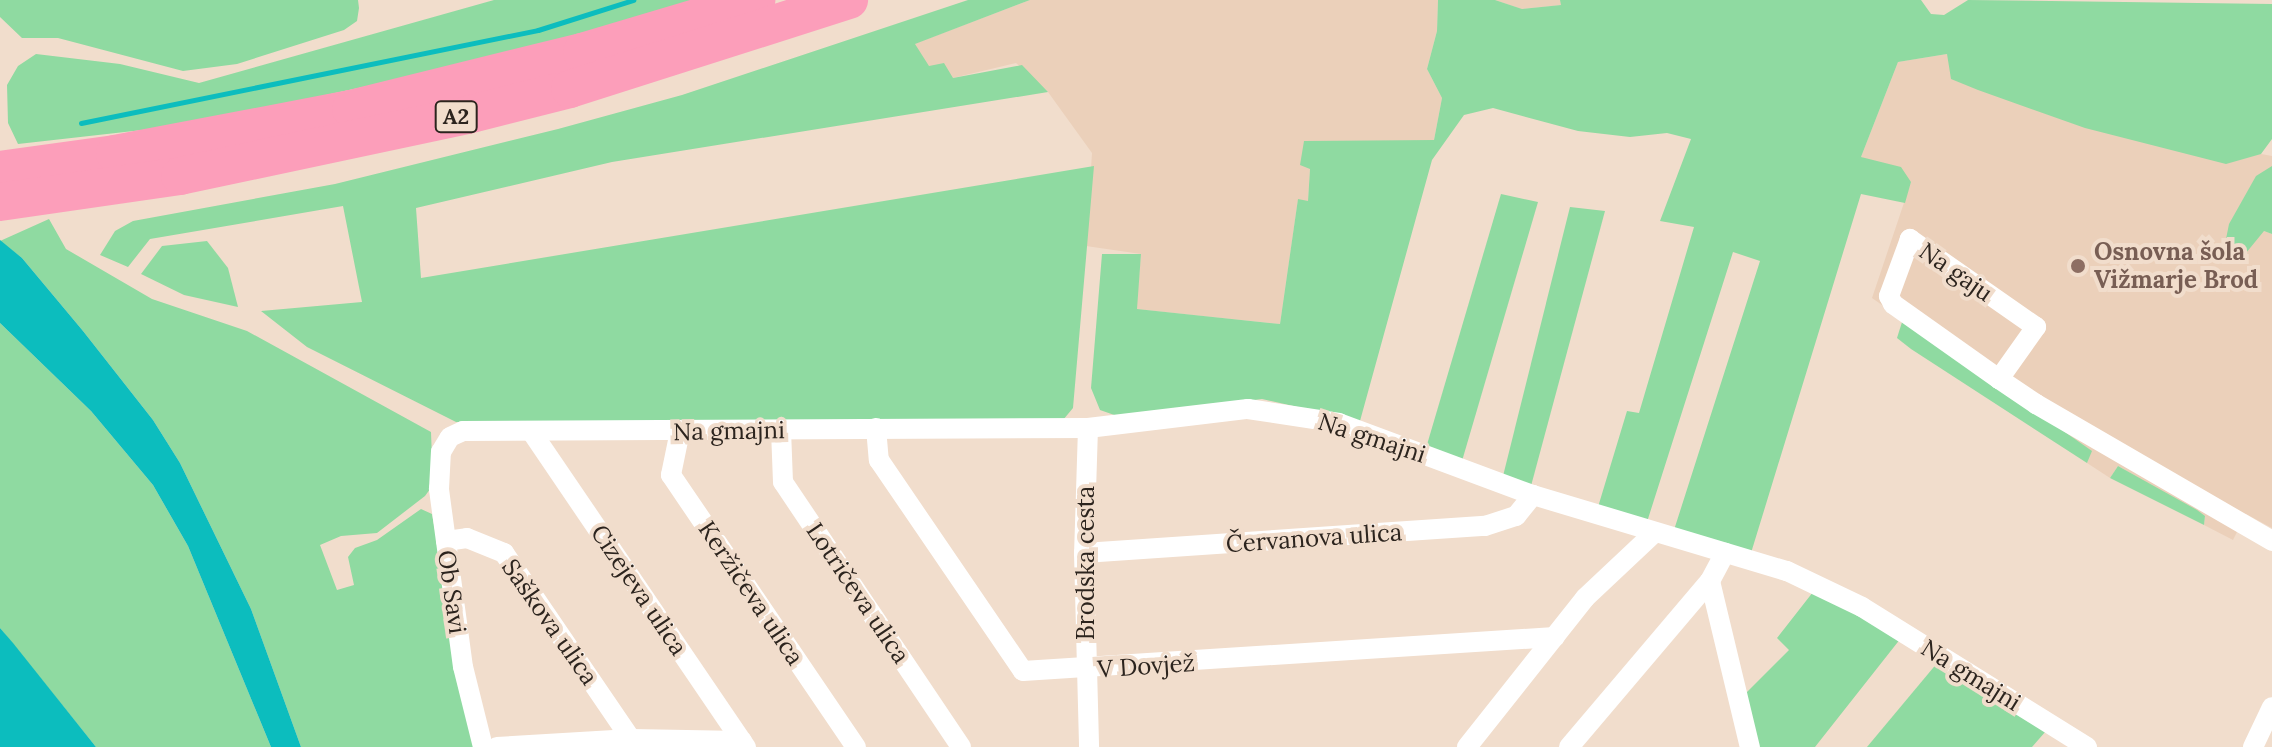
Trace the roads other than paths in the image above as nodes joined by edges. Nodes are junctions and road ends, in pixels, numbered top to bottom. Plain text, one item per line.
1 (756, 0) edge
2 (849, 0) edge
3 (30, 177) edge
4 (0, 202) edge
5 (1999, 379) junction
6 (876, 428) junction
7 (1088, 428) junction
8 (781, 430) junction
9 (680, 431) junction
10 (533, 434) junction
11 (450, 437) joint
12 (1533, 495) junction
13 (1655, 532) junction
14 (446, 541) junction
15 (2272, 541) edge
16 (1084, 553) junction
17 (1725, 553) junction
18 (1710, 581) junction
19 (1555, 637) junction
20 (1086, 670) junction
21 (2272, 707) edge
22 (631, 739) junction
23 (744, 744) edge
24 (483, 747) edge
25 (497, 747) edge
26 (856, 747) edge
27 (961, 747) edge
28 (1089, 747) edge
29 (1467, 747) edge
30 (1569, 747) edge
31 (1750, 747) edge
32 (2087, 747) edge
33 (2253, 747) edge

1 - 3 highway, A2
2 - 3 highway, A2
3 - 4 highway, A2
5 - 5 street, Na gaju
5 - 15 street, Na gaju
6 - 7 street, Na gmajni
6 - 8 street, Na gmajni
6 - 20 street, V Dovjež
7 - 12 street, Na gmajni
7 - 16 street, Brodska cesta
8 - 9 street, Na gmajni
8 - 27 street, Lotričeva ulica
9 - 10 street, Na gmajni
9 - 26 street, Keržičeva ulica
10 - 11 street, Na gmajni
10 - 23 street, Cizejeva ulica
11 - 14 street, Ob Savi
12 - 13 street, Na gmajni
12 - 16 street, Červanova ulica
13 - 17 street, Na gmajni
13 - 19 street
14 - 22 street, Saškova ulica
14 - 24 street, Ob Savi
16 - 20 street, Brodska cesta
17 - 18 street
17 - 32 street, Na gmajni
18 - 30 street
18 - 31 street
19 - 20 street, V Dovjež
19 - 29 street
20 - 28 street, Brodska cesta
21 - 33 street
22 - 23 street
22 - 25 street

